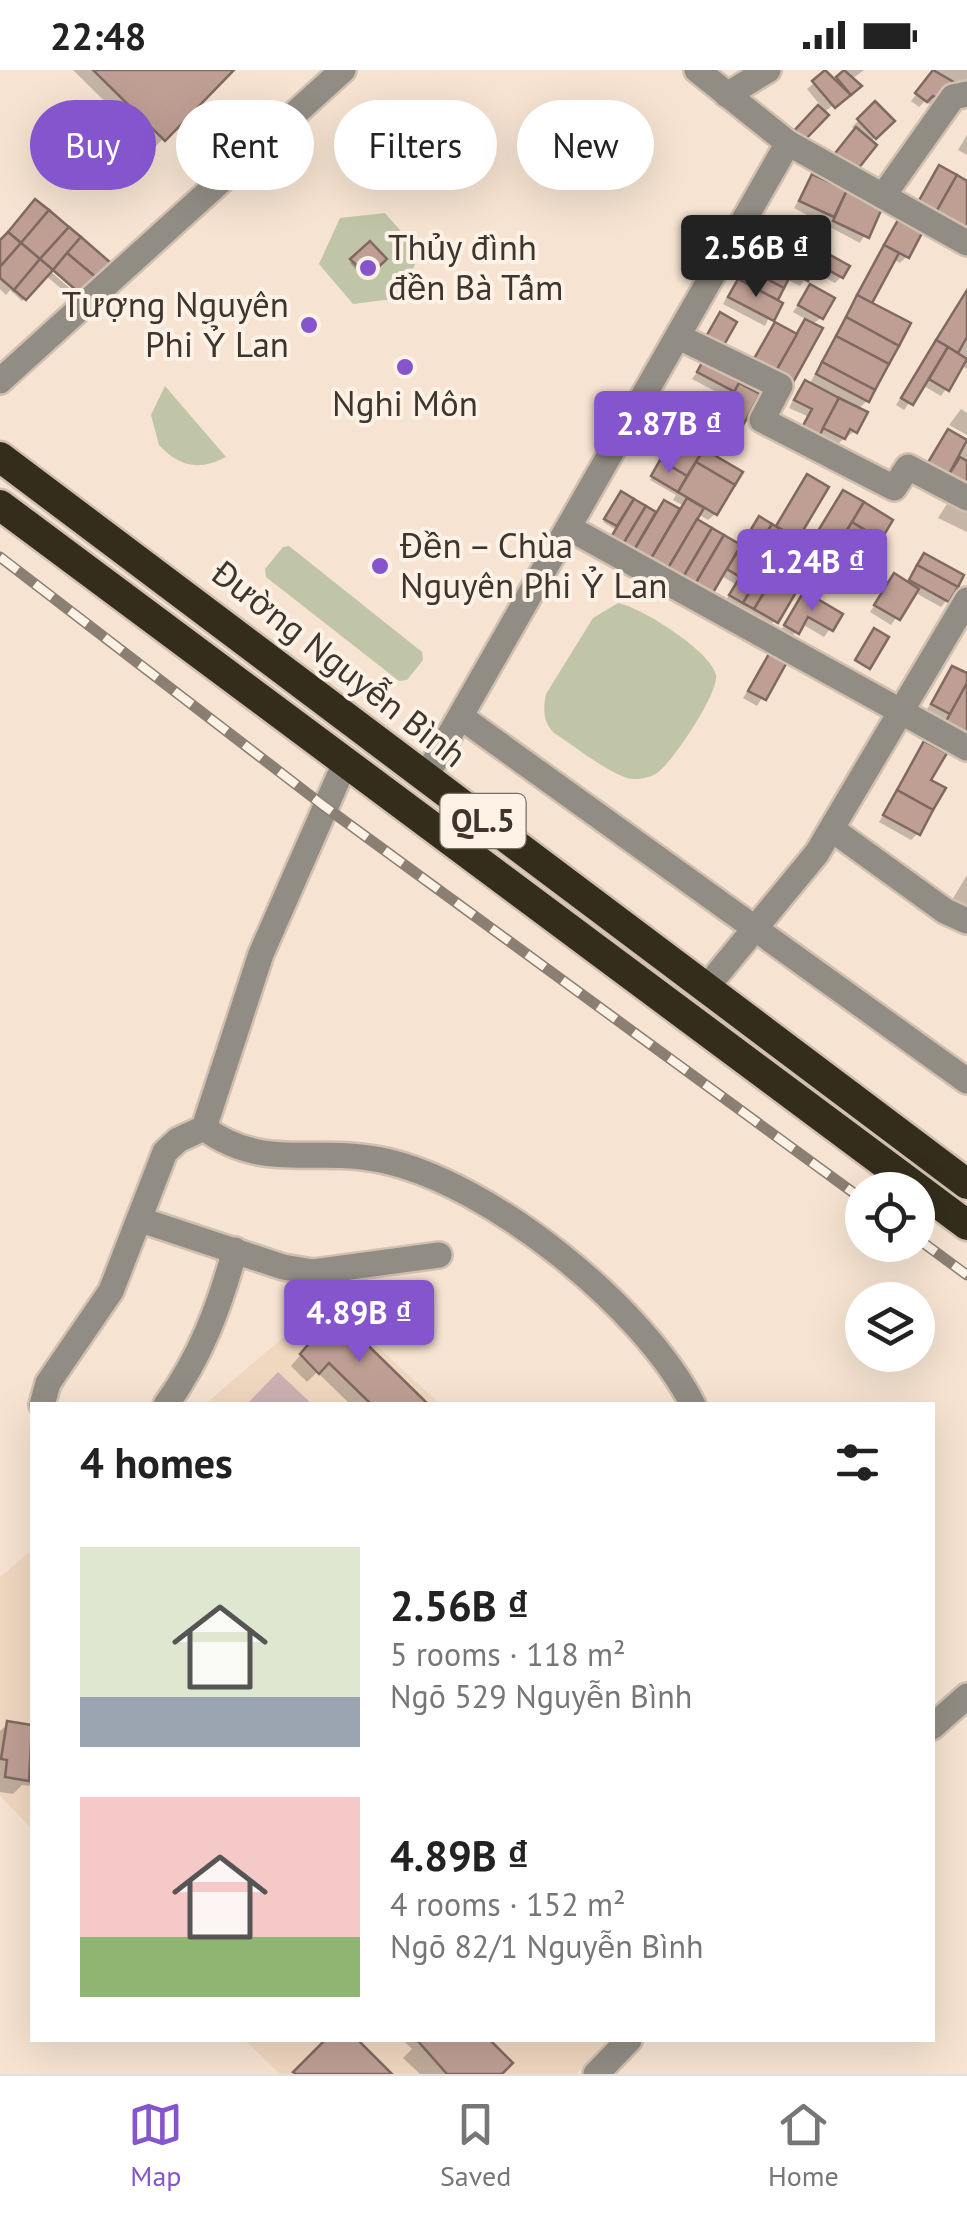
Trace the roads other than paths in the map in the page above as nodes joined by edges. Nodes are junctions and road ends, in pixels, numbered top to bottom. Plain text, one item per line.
1 (343, 70) edge
2 (697, 70) edge
3 (768, 70) edge
4 (967, 94) edge
5 (727, 95) junction
6 (788, 143) junction
7 (882, 196) junction
8 (967, 243) edge
9 (679, 338) junction
10 (0, 381) edge
11 (0, 458) edge
12 (967, 498) edge
13 (0, 506) edge
14 (571, 529) junction
15 (967, 600) edge
16 (904, 713) junction
17 (461, 717) junction
18 (967, 748) edge
19 (346, 764) junction
20 (425, 778) junction
21 (832, 830) junction
22 (967, 921) edge
23 (754, 927) junction
24 (706, 988) junction
25 (967, 1080) edge
26 (204, 1128) junction
27 (967, 1184) edge
28 (141, 1220) junction
29 (967, 1225) edge
30 (236, 1250) junction
31 (439, 1255) dead end
32 (43, 1402) edge
33 (168, 1402) edge
34 (691, 1402) edge
35 (967, 1696) edge
36 (935, 1724) edge
37 (627, 2042) edge
38 (596, 2074) edge

1 - 10 street
2 - 5 street
3 - 5 street
4 - 7 street
5 - 6 street
6 - 7 street
6 - 9 street
7 - 8 street
9 - 12 street
9 - 14 street
11 - 20 highway, Đường Nguyễn Bình / QL.5
13 - 19 highway, Đường Nguyễn Bình / QL.5
14 - 16 street
14 - 17 street
15 - 16 street
16 - 18 street
16 - 21 street
17 - 20 street
17 - 23 street
19 - 26 street
19 - 29 highway, Đường Nguyễn Bình / QL.5
20 - 24 highway, Đường Nguyễn Bình / QL.5
21 - 22 street
21 - 23 street
23 - 24 street
23 - 25 street
24 - 27 highway, Đường Nguyễn Bình / QL.5
26 - 28 street
26 - 34 street
28 - 30 street
28 - 32 street
30 - 31 street
30 - 33 street
35 - 36 street
37 - 38 street

